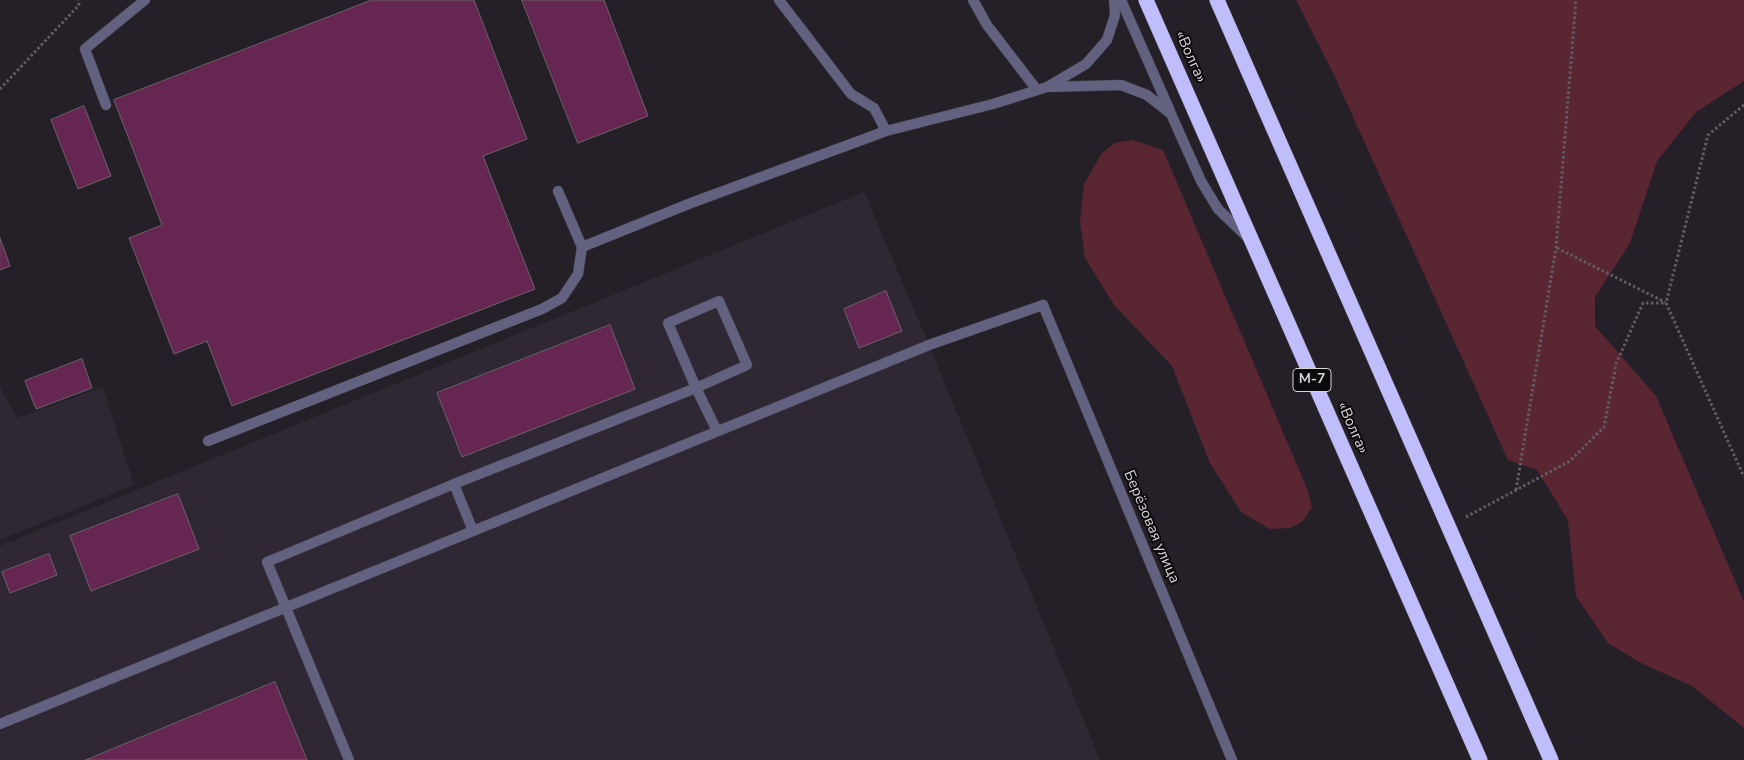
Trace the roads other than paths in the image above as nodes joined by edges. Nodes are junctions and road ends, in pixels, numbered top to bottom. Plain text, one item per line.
1 (779, 0) edge
2 (973, 0) edge
3 (1114, 0) edge
4 (1121, 0) edge
5 (1146, 0) edge
6 (1217, 0) edge
7 (141, 2) edge
8 (1042, 89) junction
9 (106, 105) dead end
10 (1171, 114) junction
11 (886, 131) junction
12 (558, 191) dead end
13 (1251, 240) junction
14 (582, 247) junction
15 (696, 388) junction
16 (717, 431) junction
17 (208, 441) dead end
18 (454, 484) junction
19 (473, 531) junction
20 (286, 607) junction
21 (0, 724) edge
22 (349, 760) edge
23 (1232, 760) edge
24 (1480, 760) edge
25 (1551, 760) edge

1 - 11 street
2 - 8 street
3 - 8 street
4 - 10 street
5 - 13 highway, «Волга» / М-7
6 - 25 highway
7 - 9 street
8 - 10 street
8 - 11 street
10 - 13 street
11 - 14 street
12 - 14 street
13 - 24 highway, «Волга» / М-7
14 - 17 street
15 - 15 street
15 - 16 street
15 - 18 street
16 - 19 street
16 - 23 street, Берёзовая улица
18 - 19 street
18 - 20 street
19 - 20 street
20 - 21 street
20 - 22 street

